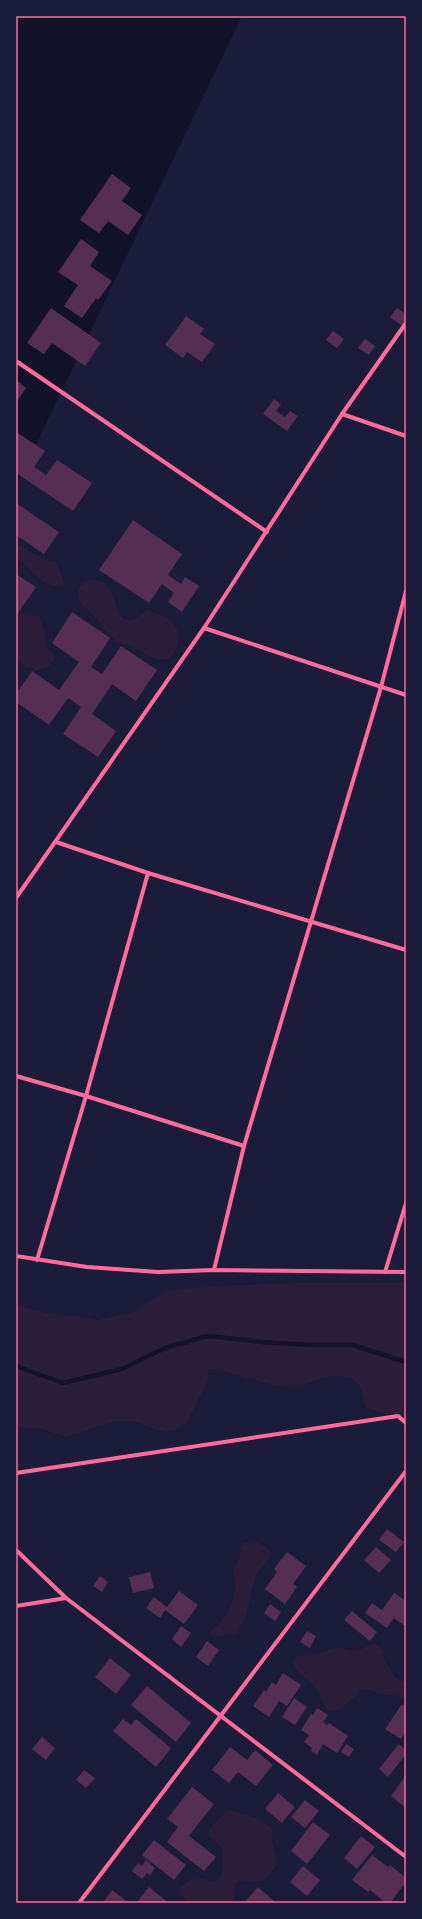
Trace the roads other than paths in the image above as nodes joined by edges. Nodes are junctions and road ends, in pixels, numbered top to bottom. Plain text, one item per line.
1 (406, 323) edge
2 (16, 361) edge
3 (342, 414) junction
4 (406, 436) edge
5 (267, 532) junction
6 (406, 591) edge
7 (204, 628) junction
8 (381, 687) junction
9 (406, 695) edge
10 (56, 842) junction
11 (148, 873) junction
12 (16, 898) edge
13 (310, 922) junction
14 (406, 950) edge
15 (16, 1076) edge
16 (86, 1096) junction
17 (244, 1146) junction
18 (406, 1203) edge
19 (16, 1256) edge
20 (37, 1260) junction
21 (214, 1270) junction
22 (385, 1272) junction
23 (406, 1272) edge
24 (406, 1423) edge
25 (406, 1472) edge
26 (16, 1473) edge
27 (16, 1550) edge
28 (66, 1598) junction
29 (16, 1606) edge
30 (222, 1717) junction
31 (406, 1857) edge
32 (79, 1903) edge

1 - 3 street
2 - 5 street
3 - 4 street
3 - 5 street
5 - 7 street
6 - 8 street
7 - 8 street
7 - 10 street
8 - 9 street
8 - 13 street
10 - 11 street
10 - 12 street
11 - 13 street
11 - 16 street
13 - 14 street
13 - 17 street
15 - 16 street
16 - 17 street
16 - 20 street
17 - 21 street
18 - 22 street
19 - 20 street
20 - 21 street
21 - 22 street
22 - 23 street
24 - 26 street
25 - 30 street
27 - 28 street
28 - 29 street
28 - 30 street
30 - 31 street
30 - 32 street

